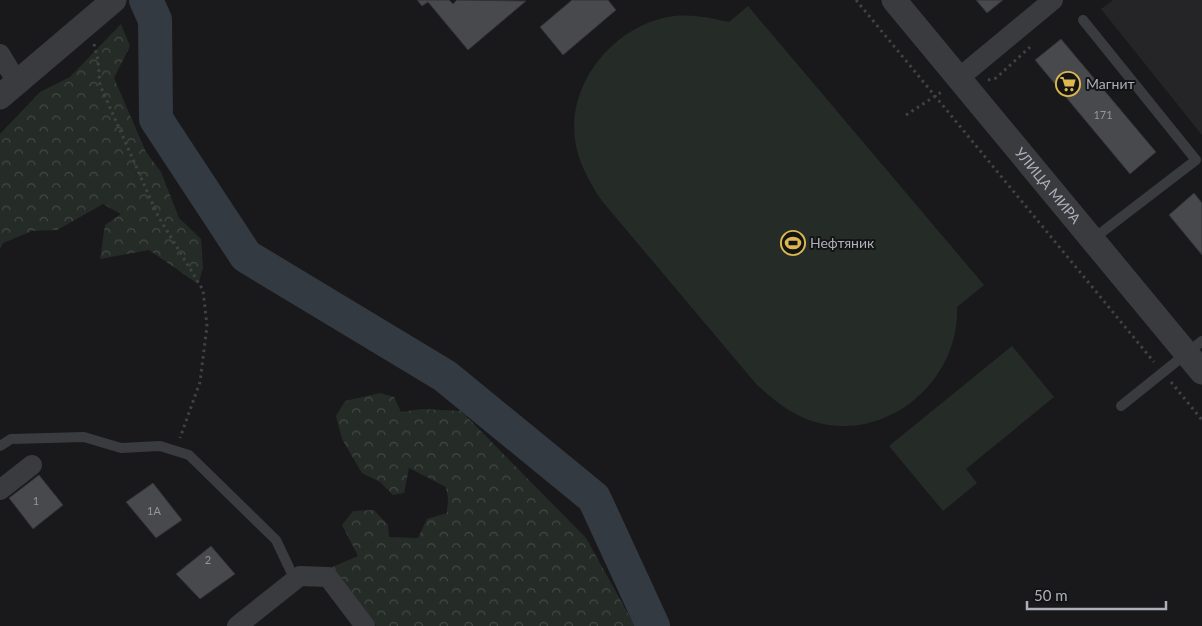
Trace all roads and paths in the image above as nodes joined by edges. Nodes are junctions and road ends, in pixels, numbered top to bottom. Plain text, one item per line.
1 (856, 0) edge
2 (894, 0) edge
3 (1053, 0) edge
4 (101, 11) edge
5 (1083, 20) dead end
6 (0, 54) edge
7 (959, 78) junction
8 (9, 90) edge
9 (1092, 239) junction
10 (1194, 347) edge
11 (1162, 372) junction
12 (1202, 372) edge
13 (1121, 406) dead end
14 (1202, 420) edge
15 (0, 446) edge
16 (176, 451) junction
17 (32, 466) dead end
18 (0, 490) edge
19 (297, 578) junction
20 (237, 626) edge
21 (365, 626) edge

1 - 11 path
2 - 7 street, УЛИЦА МИРА
3 - 7 street
4 - 8 street
4 - 16 path
5 - 9 lane
6 - 8 street
7 - 9 street, УЛИЦА МИРА
9 - 10 street, УЛИЦА МИРА
10 - 11 lane
10 - 12 street, УЛИЦА МИРА
11 - 13 lane
11 - 14 path
15 - 16 lane
16 - 19 lane
17 - 18 street
19 - 20 street
19 - 21 street

